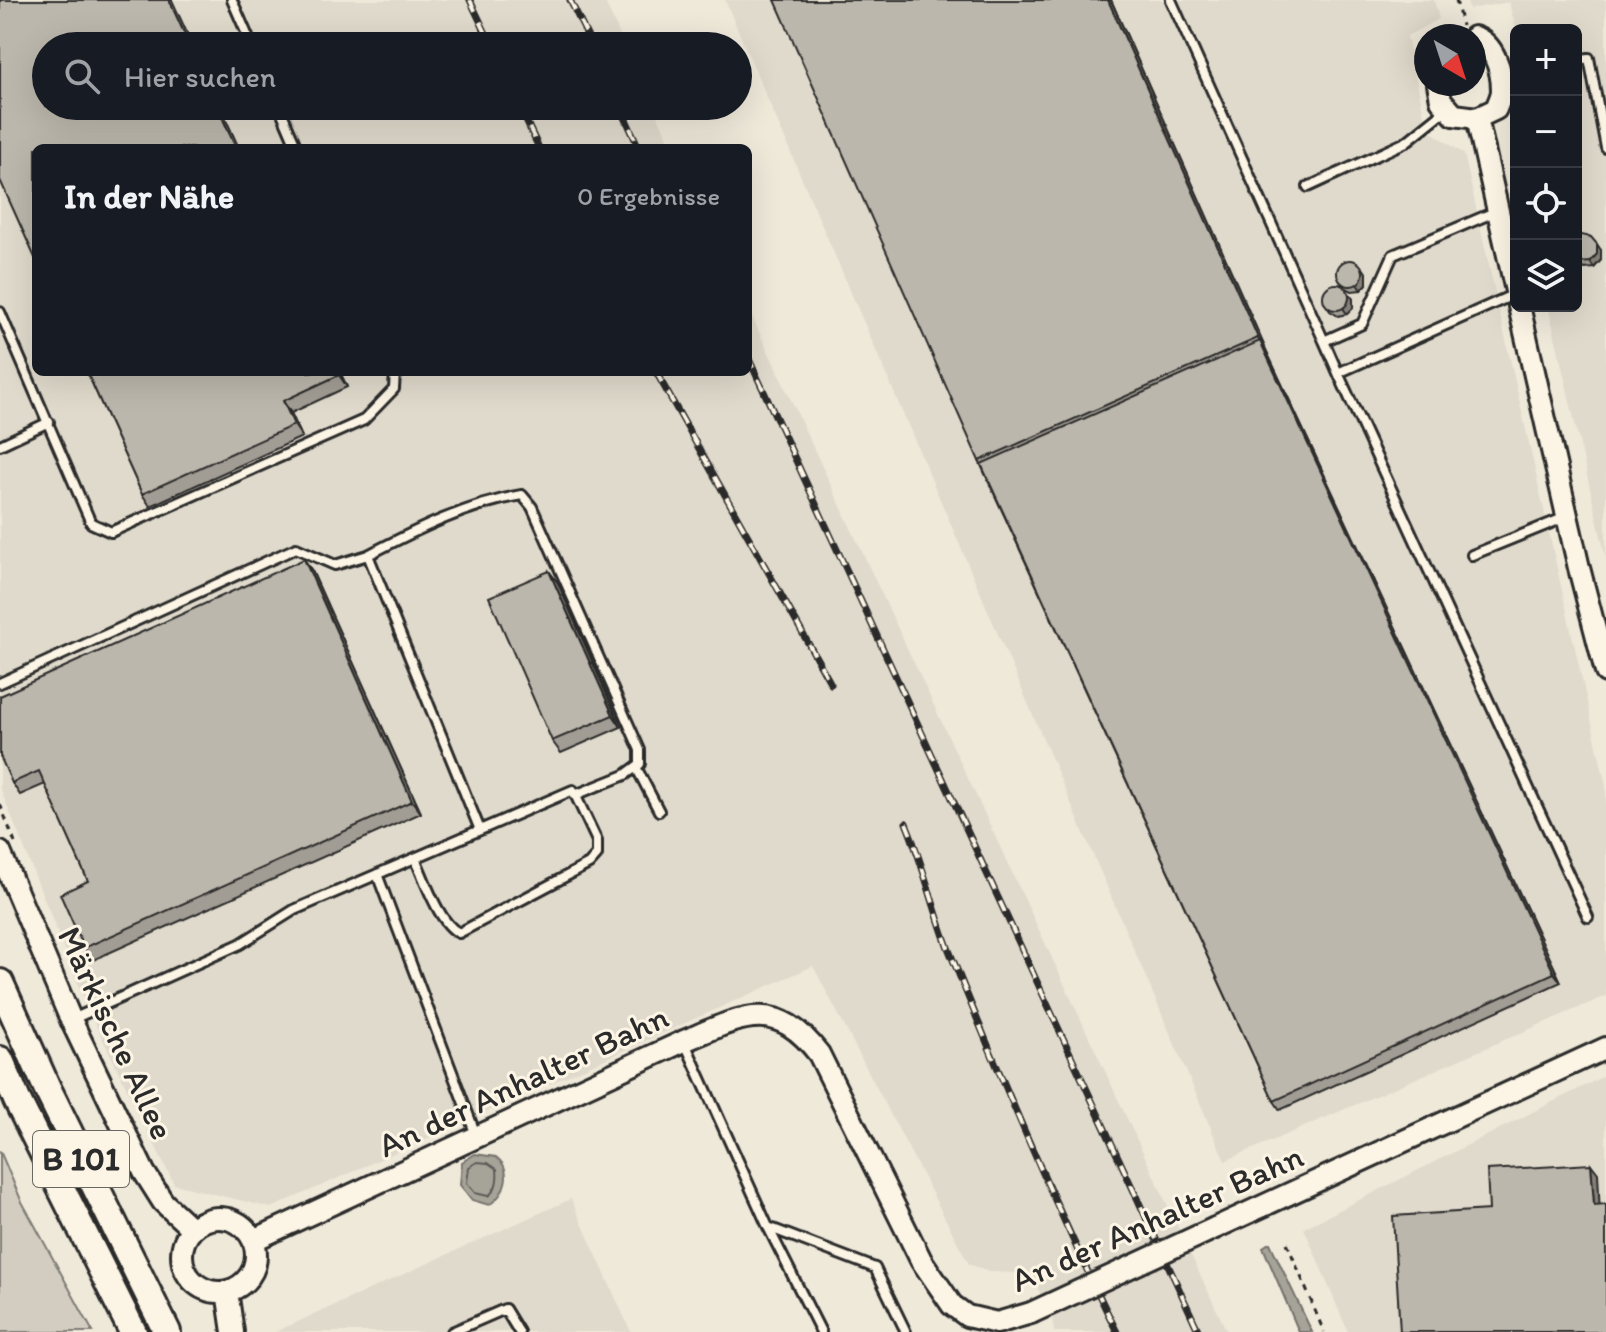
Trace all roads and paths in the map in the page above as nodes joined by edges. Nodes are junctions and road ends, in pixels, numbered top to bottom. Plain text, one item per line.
1 (232, 0) edge
2 (1171, 0) edge
3 (1456, 0) edge
4 (1464, 24) edge
5 (246, 32) edge
6 (1486, 44) edge
7 (1582, 59) edge
8 (1508, 75) edge
9 (1440, 96) edge
10 (1448, 108) junction
11 (1477, 118) junction
12 (285, 120) edge
13 (295, 144) edge
14 (1606, 148) edge
15 (1308, 187) dead end
16 (1498, 211) junction
17 (1510, 266) edge
18 (1510, 296) edge
19 (0, 312) edge
20 (1520, 312) edge
21 (1324, 341) junction
22 (1338, 373) junction
23 (395, 376) edge
24 (49, 422) junction
25 (0, 445) edge
26 (1567, 517) junction
27 (368, 555) junction
28 (1472, 555) dead end
29 (1606, 672) edge
30 (0, 683) edge
31 (636, 767) junction
32 (575, 795) junction
33 (659, 811) dead end
34 (480, 830) junction
35 (0, 852) edge
36 (415, 858) junction
37 (377, 874) junction
38 (1588, 917) dead end
39 (0, 983) edge
40 (71, 1020) junction
41 (684, 1041) junction
42 (1606, 1048) edge
43 (0, 1060) edge
44 (478, 1138) junction
45 (768, 1227) junction
46 (192, 1229) junction
47 (254, 1240) junction
48 (1287, 1243) dead end
49 (227, 1291) junction
50 (133, 1332) edge
51 (167, 1332) edge
52 (233, 1332) edge
53 (452, 1332) edge
54 (519, 1332) edge
55 (821, 1332) edge
56 (906, 1332) edge
57 (1324, 1332) edge

1 - 5 lane
2 - 21 lane
3 - 4 path
6 - 8 street
7 - 14 lane
8 - 11 street
9 - 10 street
10 - 11 street
10 - 15 lane
11 - 16 street
12 - 13 lane
16 - 17 street
16 - 21 lane
18 - 22 lane
19 - 24 lane
20 - 26 street
21 - 22 lane
22 - 38 lane
23 - 24 lane
24 - 25 lane
26 - 28 lane
26 - 29 street
27 - 30 lane
27 - 31 lane
27 - 34 lane
31 - 32 lane
31 - 33 lane
32 - 34 lane
32 - 36 lane
34 - 36 lane
35 - 40 street, Märkische Allee
36 - 37 lane
37 - 40 lane
37 - 44 lane
39 - 51 highway, B 101
40 - 46 street, Märkische Allee
41 - 42 street, An der Anhalter Bahn, bridge
41 - 44 street, An der Anhalter Bahn
41 - 45 lane
43 - 50 highway, B 101
44 - 47 street, An der Anhalter Bahn
45 - 55 lane
45 - 56 lane
46 - 47 street
46 - 49 street
47 - 49 street
48 - 57 path
49 - 52 street
53 - 54 lane

